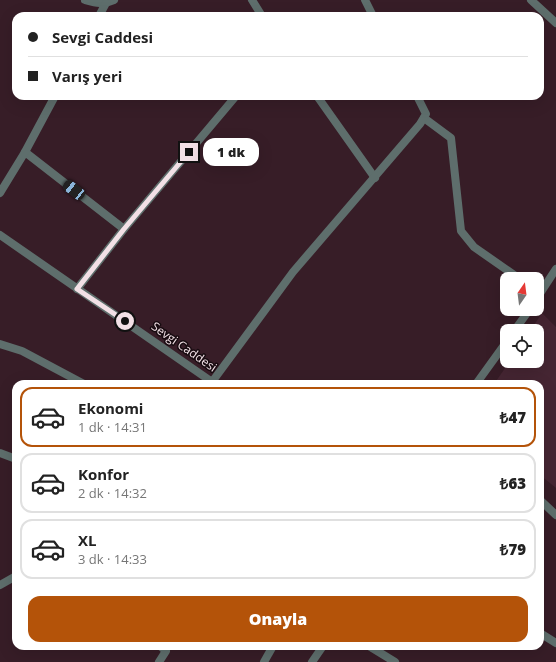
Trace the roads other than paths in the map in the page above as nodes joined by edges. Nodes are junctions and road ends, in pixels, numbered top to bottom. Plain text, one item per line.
1 (85, 0) edge
2 (114, 0) edge
3 (252, 0) edge
4 (365, 0) edge
5 (536, 2) edge
6 (106, 3) junction
7 (101, 12) edge
8 (260, 12) edge
9 (371, 12) edge
10 (556, 23) edge
11 (53, 100) edge
12 (233, 100) edge
13 (319, 100) edge
14 (419, 100) edge
15 (424, 118) junction
16 (25, 152) junction
17 (375, 178) junction
18 (0, 193) edge
19 (124, 229) junction
20 (0, 235) edge
21 (556, 269) edge
22 (510, 272) edge
23 (544, 286) edge
24 (77, 289) junction
25 (0, 344) edge
26 (500, 351) edge
27 (76, 380) edge
28 (210, 380) edge
29 (216, 380) edge
30 (479, 380) edge
31 (0, 453) edge
32 (12, 458) edge
33 (544, 504) edge
34 (556, 515) edge
35 (12, 578) edge
36 (0, 585) edge
37 (544, 636) edge
38 (556, 643) edge
39 (165, 650) edge
40 (271, 650) edge
41 (320, 650) edge
42 (375, 650) edge
43 (159, 662) edge
44 (264, 662) edge
45 (312, 662) edge
46 (393, 662) edge

1 - 6 street
2 - 6 street
3 - 8 street
4 - 9 street
5 - 10 street
6 - 7 street
11 - 16 street
12 - 19 street
13 - 17 street
14 - 15 street
15 - 17 street
15 - 22 street
16 - 18 street
16 - 19 street
17 - 29 street
19 - 24 street
20 - 24 street, Sevgi Caddesi
21 - 23 street
24 - 28 street, Sevgi Caddesi
25 - 27 street
26 - 30 street
31 - 32 street
33 - 34 street
35 - 36 street
37 - 38 street
39 - 43 street
40 - 44 street
41 - 45 street
42 - 46 street

